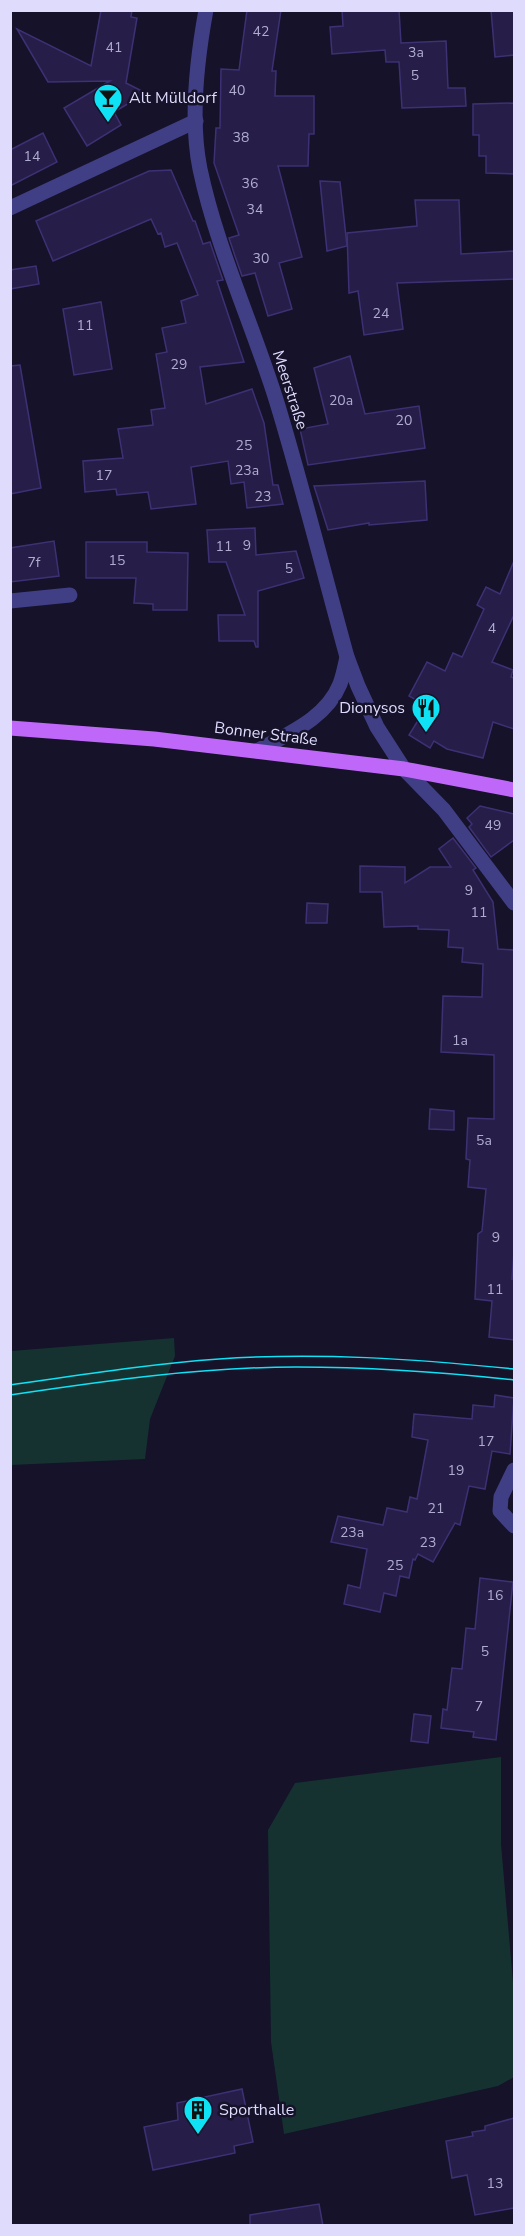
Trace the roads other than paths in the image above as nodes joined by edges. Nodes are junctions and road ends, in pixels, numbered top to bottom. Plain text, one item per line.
1 (206, 10) edge
2 (196, 121) junction
3 (10, 208) edge
4 (70, 595) dead end
5 (10, 601) edge
6 (347, 657) junction
7 (10, 728) edge
8 (256, 751) junction
9 (404, 769) junction
10 (514, 790) edge
11 (514, 903) edge
12 (514, 1470) edge
13 (514, 1526) edge

1 - 2 street, Meerstraße
2 - 3 street
2 - 6 street, Meerstraße
4 - 5 street
6 - 8 street
6 - 9 street, Meerstraße
7 - 8 main road, Bonner Straße
8 - 9 main road, Bonner Straße
9 - 10 main road, Bonner Straße
9 - 11 street, Meerstraße
12 - 13 street

